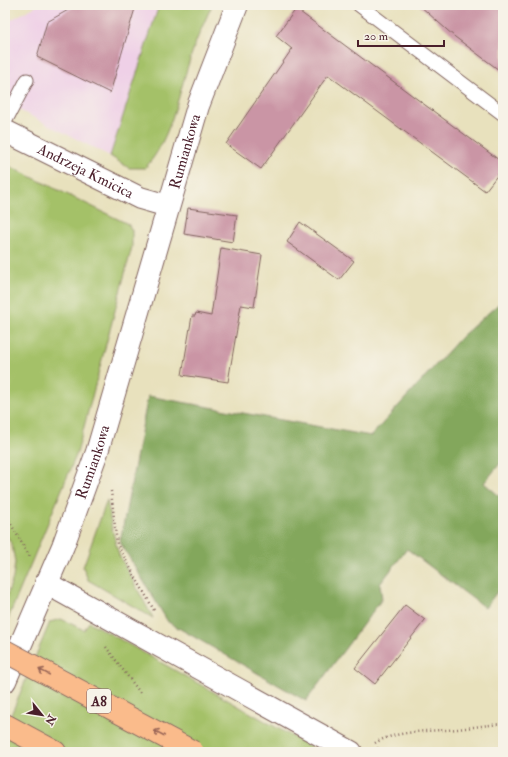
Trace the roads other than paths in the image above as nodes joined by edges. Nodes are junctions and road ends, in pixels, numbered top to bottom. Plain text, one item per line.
1 (237, 5) edge
2 (359, 5) edge
3 (27, 80) dead end
4 (503, 114) edge
5 (5, 122) edge
6 (5, 131) edge
7 (168, 206) junction
8 (46, 583) junction
9 (5, 651) edge
10 (5, 681) edge
11 (5, 725) edge
12 (55, 752) edge
13 (193, 752) edge
14 (351, 752) edge

1 - 7 street, Rumiankowa
2 - 4 lane
3 - 5 lane
6 - 7 street, Andrzeja Kmicica
7 - 8 street, Rumiankowa
8 - 10 street, Rumiankowa
8 - 14 street
13 -> 9 highway, A8, bridge
11 - 12 highway

